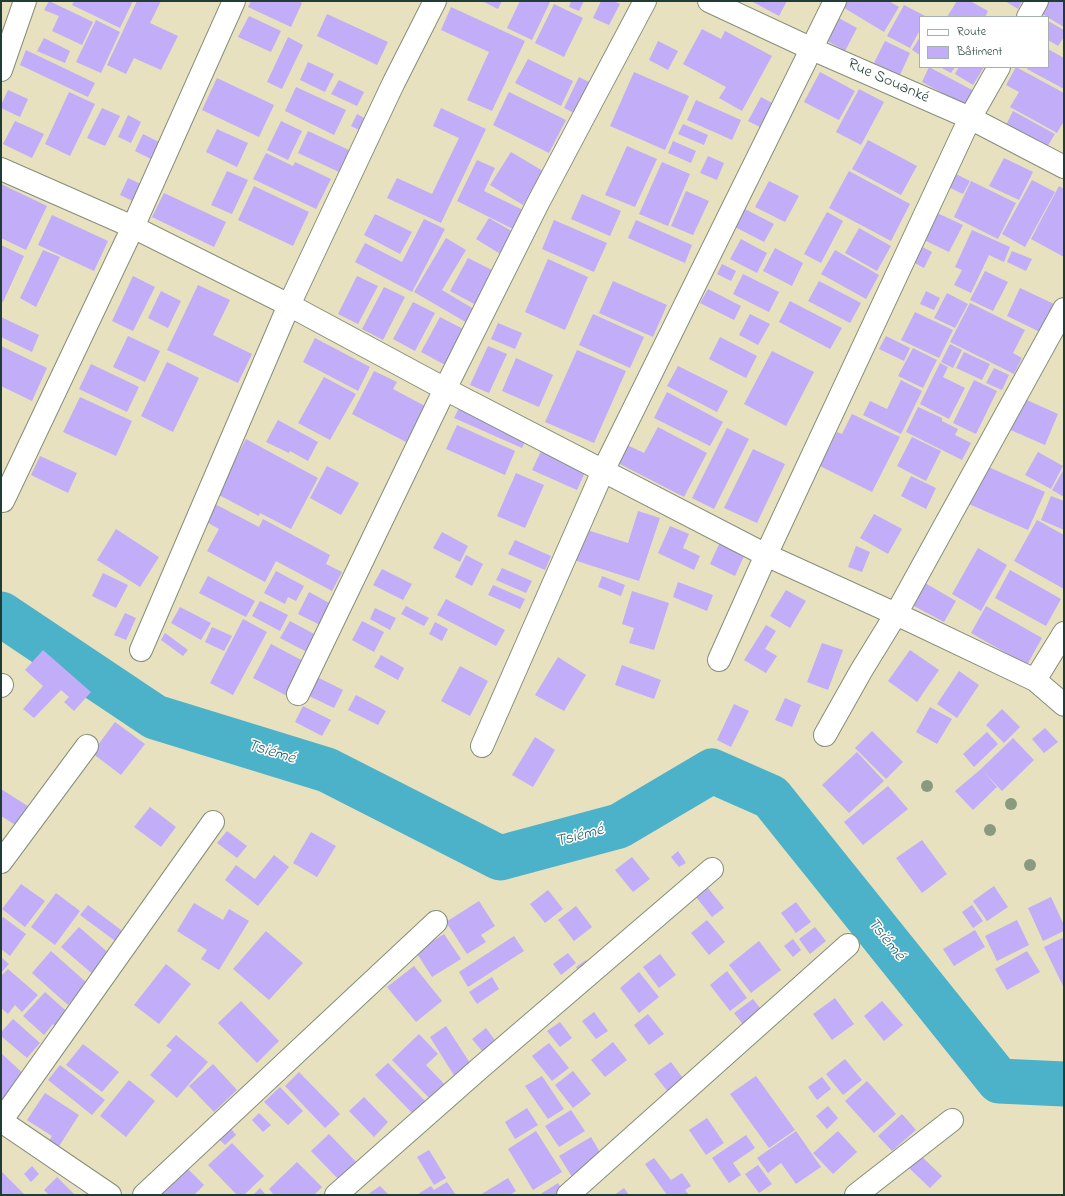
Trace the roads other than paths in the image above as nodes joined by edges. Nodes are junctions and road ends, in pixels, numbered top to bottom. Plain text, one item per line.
1 (25, 1) edge
2 (234, 1) edge
3 (436, 1) edge
4 (644, 1) edge
5 (709, 1) edge
6 (835, 1) edge
7 (1037, 1) edge
8 (1029, 16) edge
9 (812, 49) junction
10 (998, 68) edge
11 (1, 70) edge
12 (970, 118) junction
13 (1064, 167) edge
14 (1, 169) edge
15 (133, 227) junction
16 (289, 305) junction
17 (1064, 309) edge
18 (445, 389) junction
19 (603, 471) junction
20 (2, 501) dead end
21 (766, 555) junction
22 (896, 614) junction
23 (1064, 632) edge
24 (140, 650) dead end
25 (719, 660) dead end
26 (1035, 680) junction
27 (298, 694) dead end
28 (1064, 705) edge
29 (825, 735) dead end
30 (87, 746) dead end
31 (482, 746) dead end
32 (213, 822) dead end
33 (1, 862) edge
34 (712, 869) dead end
35 (436, 922) dead end
36 (848, 946) dead end
37 (952, 1120) dead end
38 (1, 1121) edge
39 (110, 1195) edge
40 (144, 1195) edge
41 (336, 1195) edge
42 (568, 1195) edge
43 (856, 1195) edge

1 - 11 street
2 - 15 street
3 - 16 street
4 - 18 street
5 - 9 street, Rue Souanké
6 - 9 street
7 - 8 street
9 - 12 street, Rue Souanké
9 - 19 street
10 - 12 street
12 - 13 street, Rue Souanké
12 - 21 street
14 - 15 street
15 - 16 street
15 - 20 street
16 - 18 street
16 - 24 street
17 - 22 street
18 - 19 street
18 - 27 street
19 - 21 street
19 - 31 street
21 - 22 street
21 - 25 street
22 - 26 street
22 - 29 street
23 - 26 street
26 - 28 street
30 - 33 street
32 - 38 street
34 - 41 street
35 - 40 street
36 - 42 street
37 - 43 street
38 - 39 street

